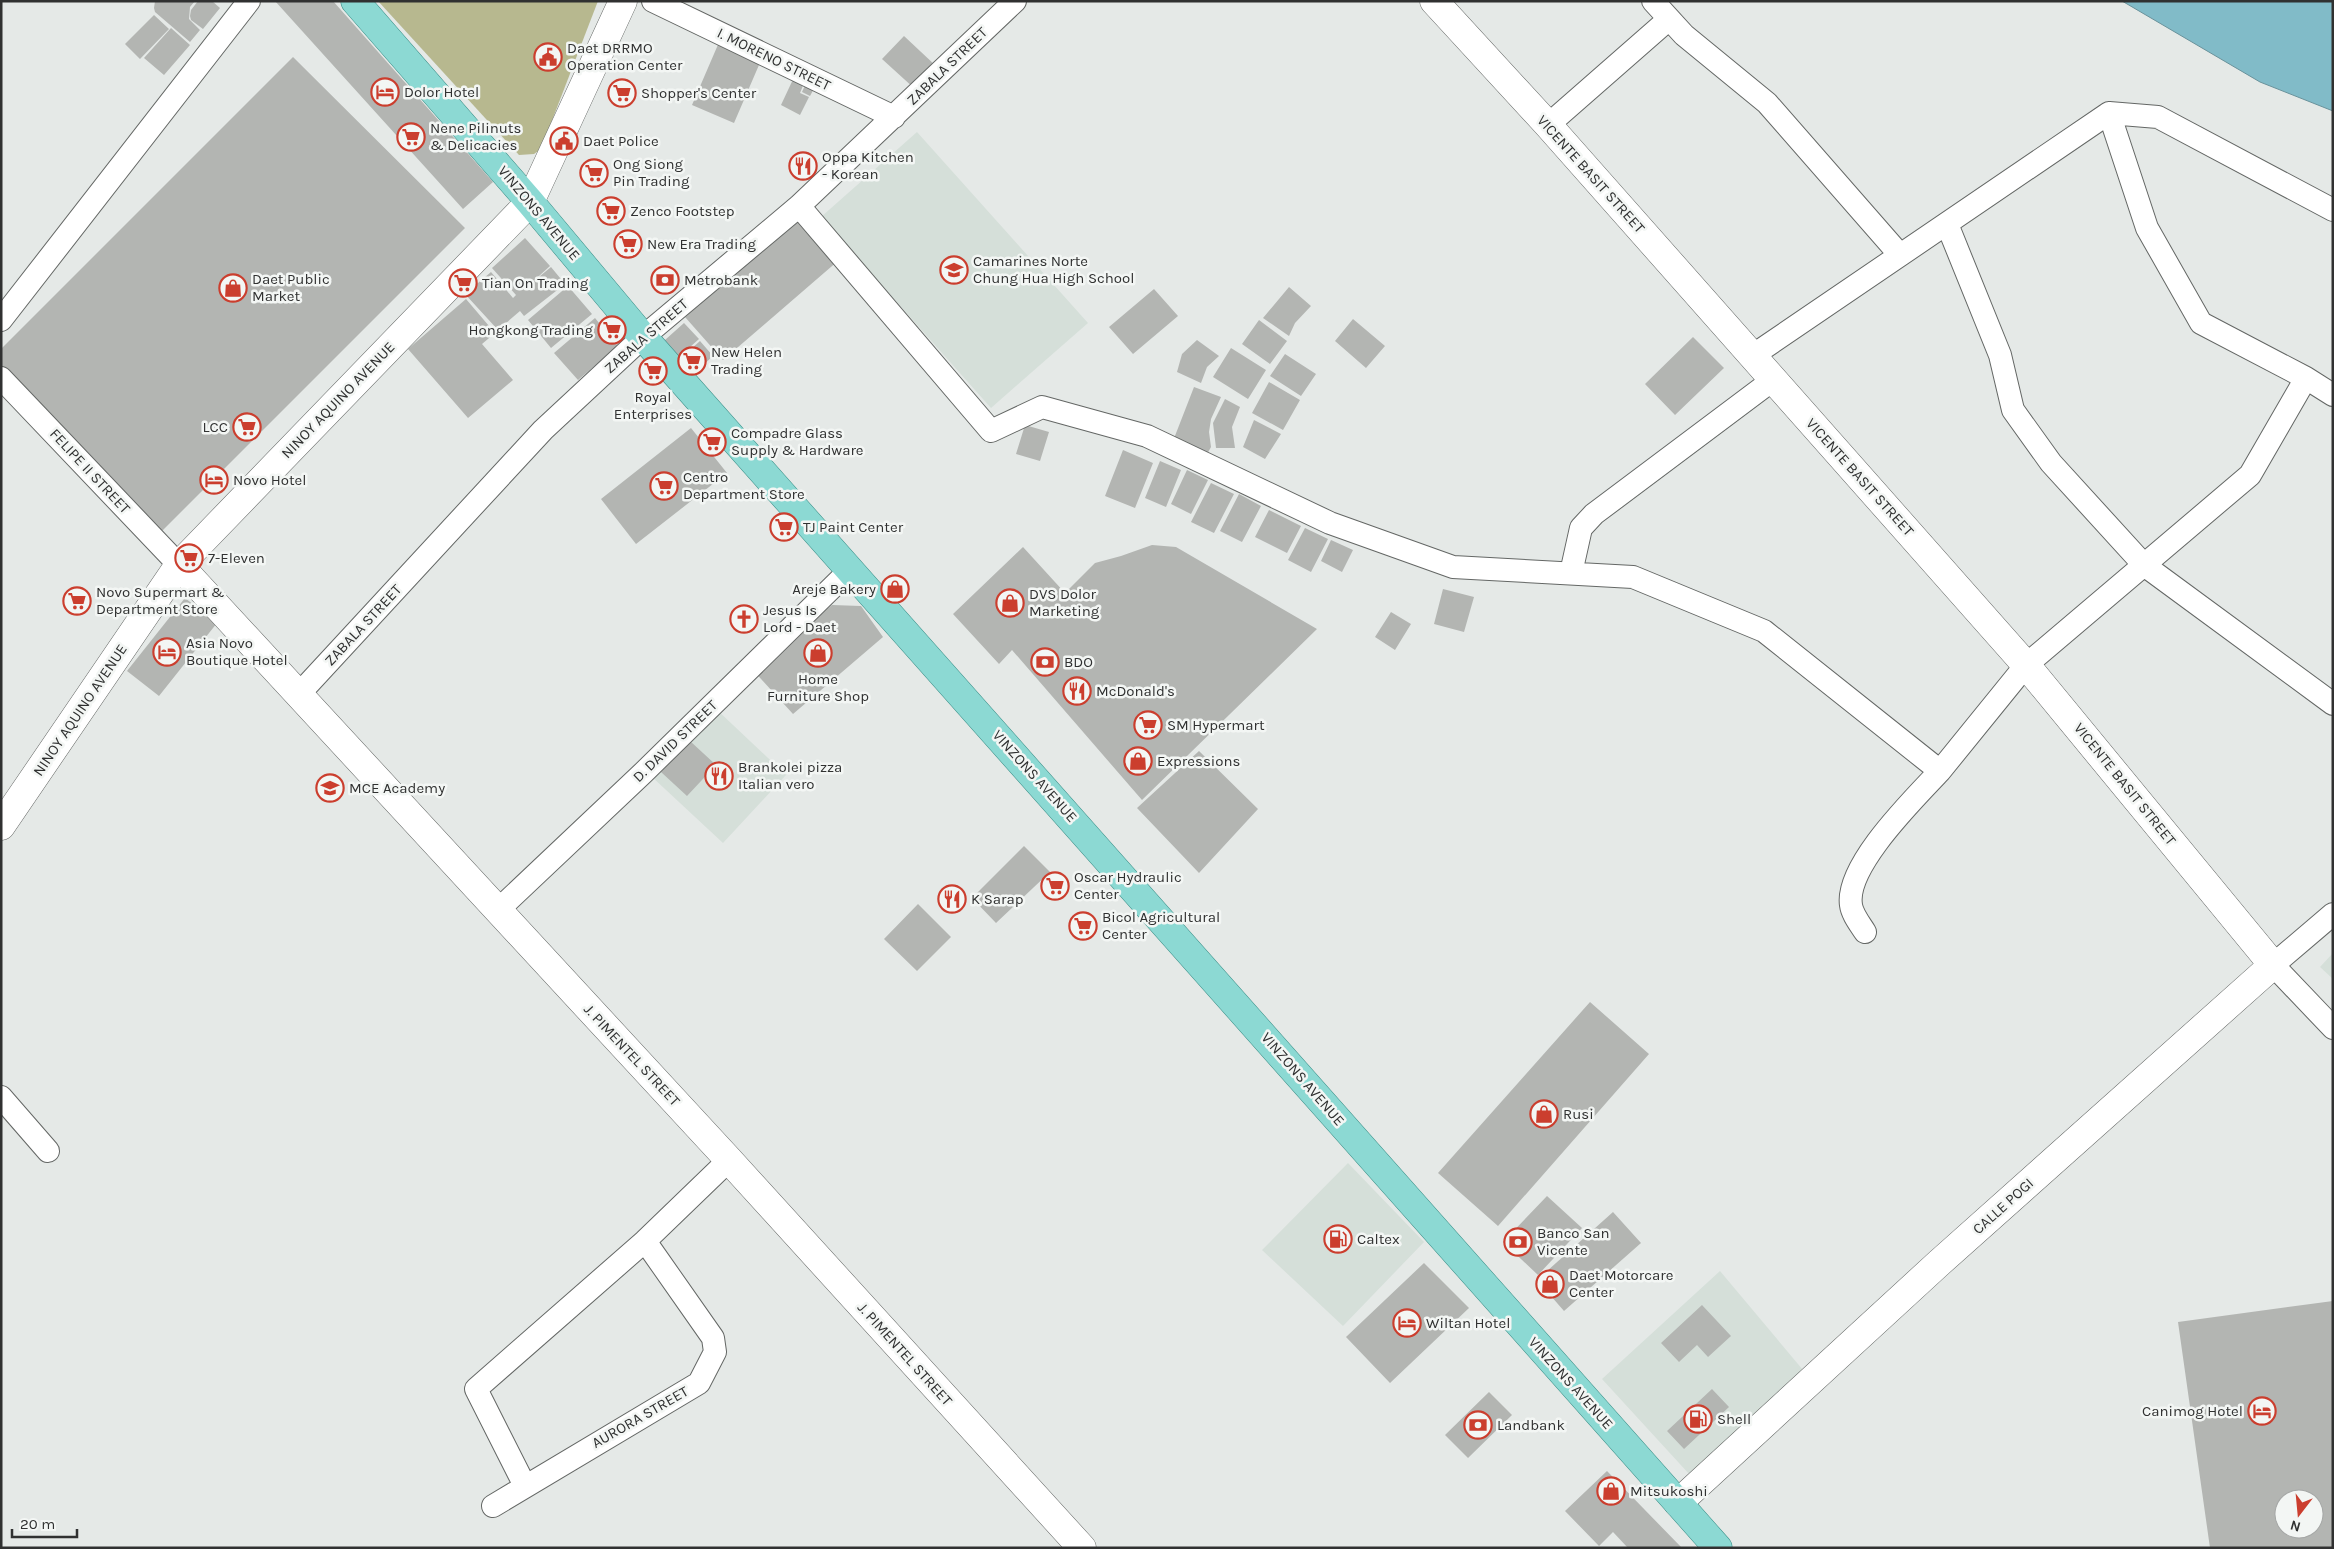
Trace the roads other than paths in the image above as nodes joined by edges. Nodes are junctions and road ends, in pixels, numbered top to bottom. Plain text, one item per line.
1 (249, 1) edge
2 (355, 1) edge
3 (623, 1) edge
4 (653, 1) edge
5 (1015, 1) edge
6 (1434, 1) edge
7 (1653, 1) edge
8 (1670, 19) junction
9 (2109, 114) junction
10 (894, 117) junction
11 (1548, 125) junction
12 (530, 202) junction
13 (799, 206) junction
14 (2333, 210) edge
15 (1947, 224) junction
16 (1900, 255) junction
17 (1, 320) edge
18 (643, 337) junction
19 (1752, 356) junction
20 (1, 378) edge
21 (2306, 378) junction
22 (1774, 380) junction
23 (2333, 395) edge
24 (178, 565) junction
25 (2144, 565) junction
26 (850, 570) junction
27 (1571, 573) junction
28 (2026, 665) junction
29 (299, 694) junction
30 (2333, 704) edge
31 (1940, 771) junction
32 (5, 811) edge
33 (498, 910) junction
34 (2333, 914) edge
35 (1865, 932) dead end
36 (2274, 965) junction
37 (2333, 1028) edge
38 (1, 1097) edge
39 (48, 1150) dead end
40 (729, 1160) junction
41 (645, 1241) junction
42 (525, 1486) junction
43 (1678, 1503) junction
44 (493, 1506) dead end
45 (1082, 1548) edge
46 (1718, 1548) edge

1 - 17 street
2 - 12 main road, VINZONS AVENUE
3 - 12 street, NINOY AQUINO AVENUE
4 - 10 street, I. MORENO STREET
5 - 10 street, ZABALA STREET
6 - 11 street, VICENTE BASIT STREET
7 - 8 street
8 - 11 street
8 - 16 street
9 - 14 street
9 - 15 street
9 - 21 street
10 - 13 street, ZABALA STREET
11 - 19 street, VICENTE BASIT STREET
12 - 18 main road, VINZONS AVENUE
12 - 24 street, NINOY AQUINO AVENUE
13 - 18 street, ZABALA STREET
13 - 27 street
15 - 16 street
15 - 25 street
16 - 19 street
18 - 26 main road, VINZONS AVENUE
18 - 29 street, ZABALA STREET
19 - 22 street, VICENTE BASIT STREET
20 - 24 street, FELIPE II STREET
21 - 23 street
21 - 25 street
22 - 27 street
22 - 28 street, VICENTE BASIT STREET
24 - 29 street, J. PIMENTEL STREET
24 - 32 street, NINOY AQUINO AVENUE
25 - 28 street
25 - 30 street
26 - 33 street, D. DAVID STREET
26 - 43 main road, VINZONS AVENUE
27 - 31 street
28 - 31 street
28 - 36 street, VICENTE BASIT STREET
29 - 33 street, J. PIMENTEL STREET
31 - 35 street
33 - 40 street, J. PIMENTEL STREET
34 - 36 street, CALLE POGI
36 - 37 street
36 - 43 street, CALLE POGI
38 - 39 street
40 - 41 street
40 - 45 street, J. PIMENTEL STREET
41 - 42 street
41 - 42 street, AURORA STREET
42 - 44 street, AURORA STREET
43 - 46 main road, VINZONS AVENUE

